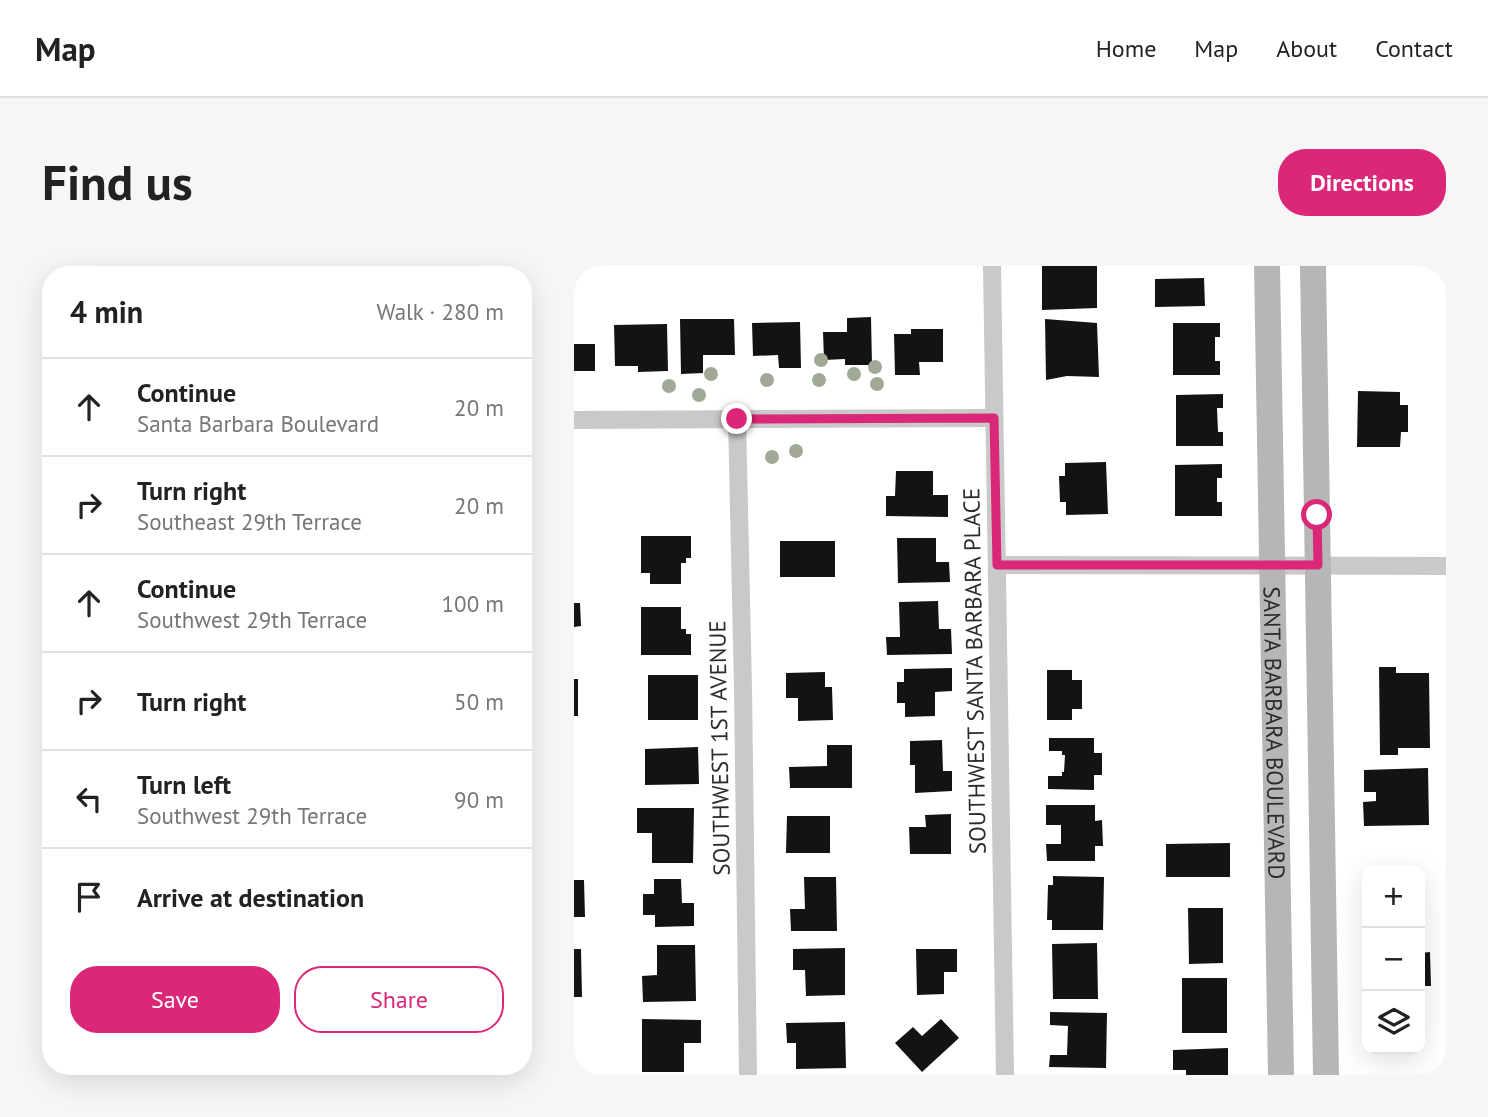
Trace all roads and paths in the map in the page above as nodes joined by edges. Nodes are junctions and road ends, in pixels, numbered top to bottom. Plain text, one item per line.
1 (992, 266) edge
2 (1267, 266) edge
3 (1313, 266) edge
4 (994, 418) junction
5 (737, 419) junction
6 (574, 420) edge
7 (997, 565) junction
8 (1272, 565) junction
9 (1318, 565) junction
10 (1446, 566) edge
11 (748, 1075) edge
12 (1005, 1075) edge
13 (1281, 1075) edge
14 (1326, 1075) edge

1 - 4 street, SOUTHWEST SANTA BARBARA PLACE
2 - 8 main road, SANTA BARBARA BOULEVARD
3 - 9 main road, SANTA BARBARA BOULEVARD
4 - 5 street
4 - 7 street, SOUTHWEST SANTA BARBARA PLACE
5 - 6 street
5 - 11 street, SOUTHWEST 1ST AVENUE
7 - 8 street
7 - 12 street, SOUTHWEST SANTA BARBARA PLACE
8 - 9 street
8 - 13 main road, SANTA BARBARA BOULEVARD
9 - 10 street
9 - 14 main road, SANTA BARBARA BOULEVARD

